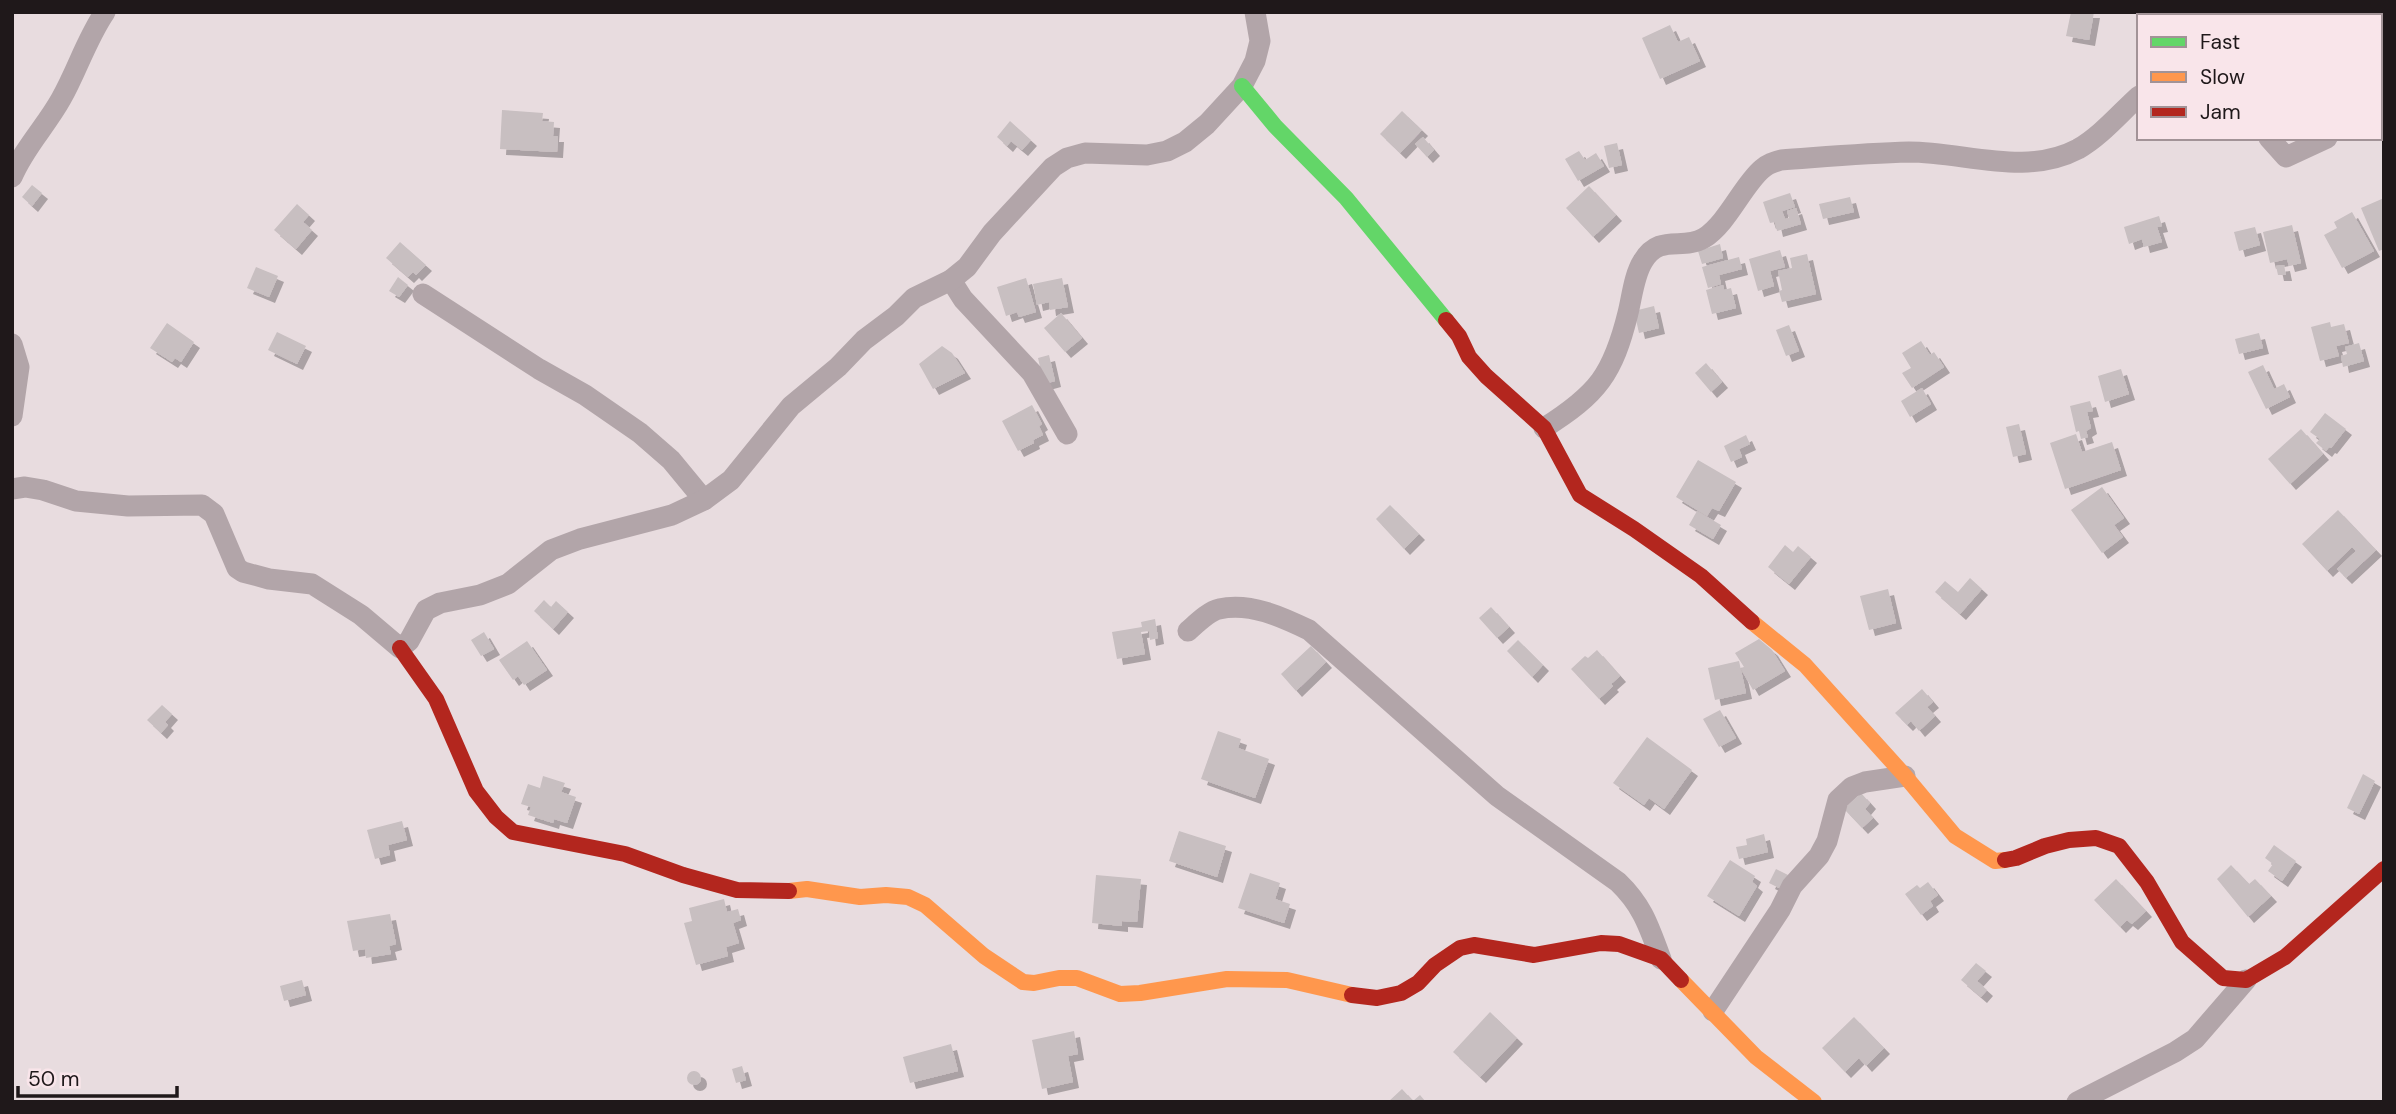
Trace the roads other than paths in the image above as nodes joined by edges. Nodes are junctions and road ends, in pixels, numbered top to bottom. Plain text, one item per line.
1 (105, 12) edge
2 (1255, 12) edge
3 (1242, 86) junction
4 (2137, 98) edge
5 (2271, 140) edge
6 (2323, 140) edge
7 (12, 177) edge
8 (951, 280) junction
9 (423, 294) dead end
10 (12, 344) edge
11 (12, 416) edge
12 (1544, 428) junction
13 (1067, 434) dead end
14 (12, 489) edge
15 (704, 500) junction
16 (1188, 631) dead end
17 (400, 648) junction
18 (1905, 776) junction
19 (2384, 869) edge
20 (1661, 959) junction
21 (2246, 981) junction
22 (1713, 1011) junction
23 (1814, 1102) edge
24 (2077, 1102) edge

1 - 7 street
2 - 3 street
3 - 8 street
3 - 12 street
4 - 12 street
5 - 6 street
8 - 13 street
8 - 15 street
9 - 15 street
10 - 11 street
12 - 18 street
14 - 17 street
15 - 17 street
16 - 20 street
17 - 20 street
18 - 21 street
18 - 22 street
19 - 21 street
20 - 22 street
21 - 24 street
22 - 23 street

